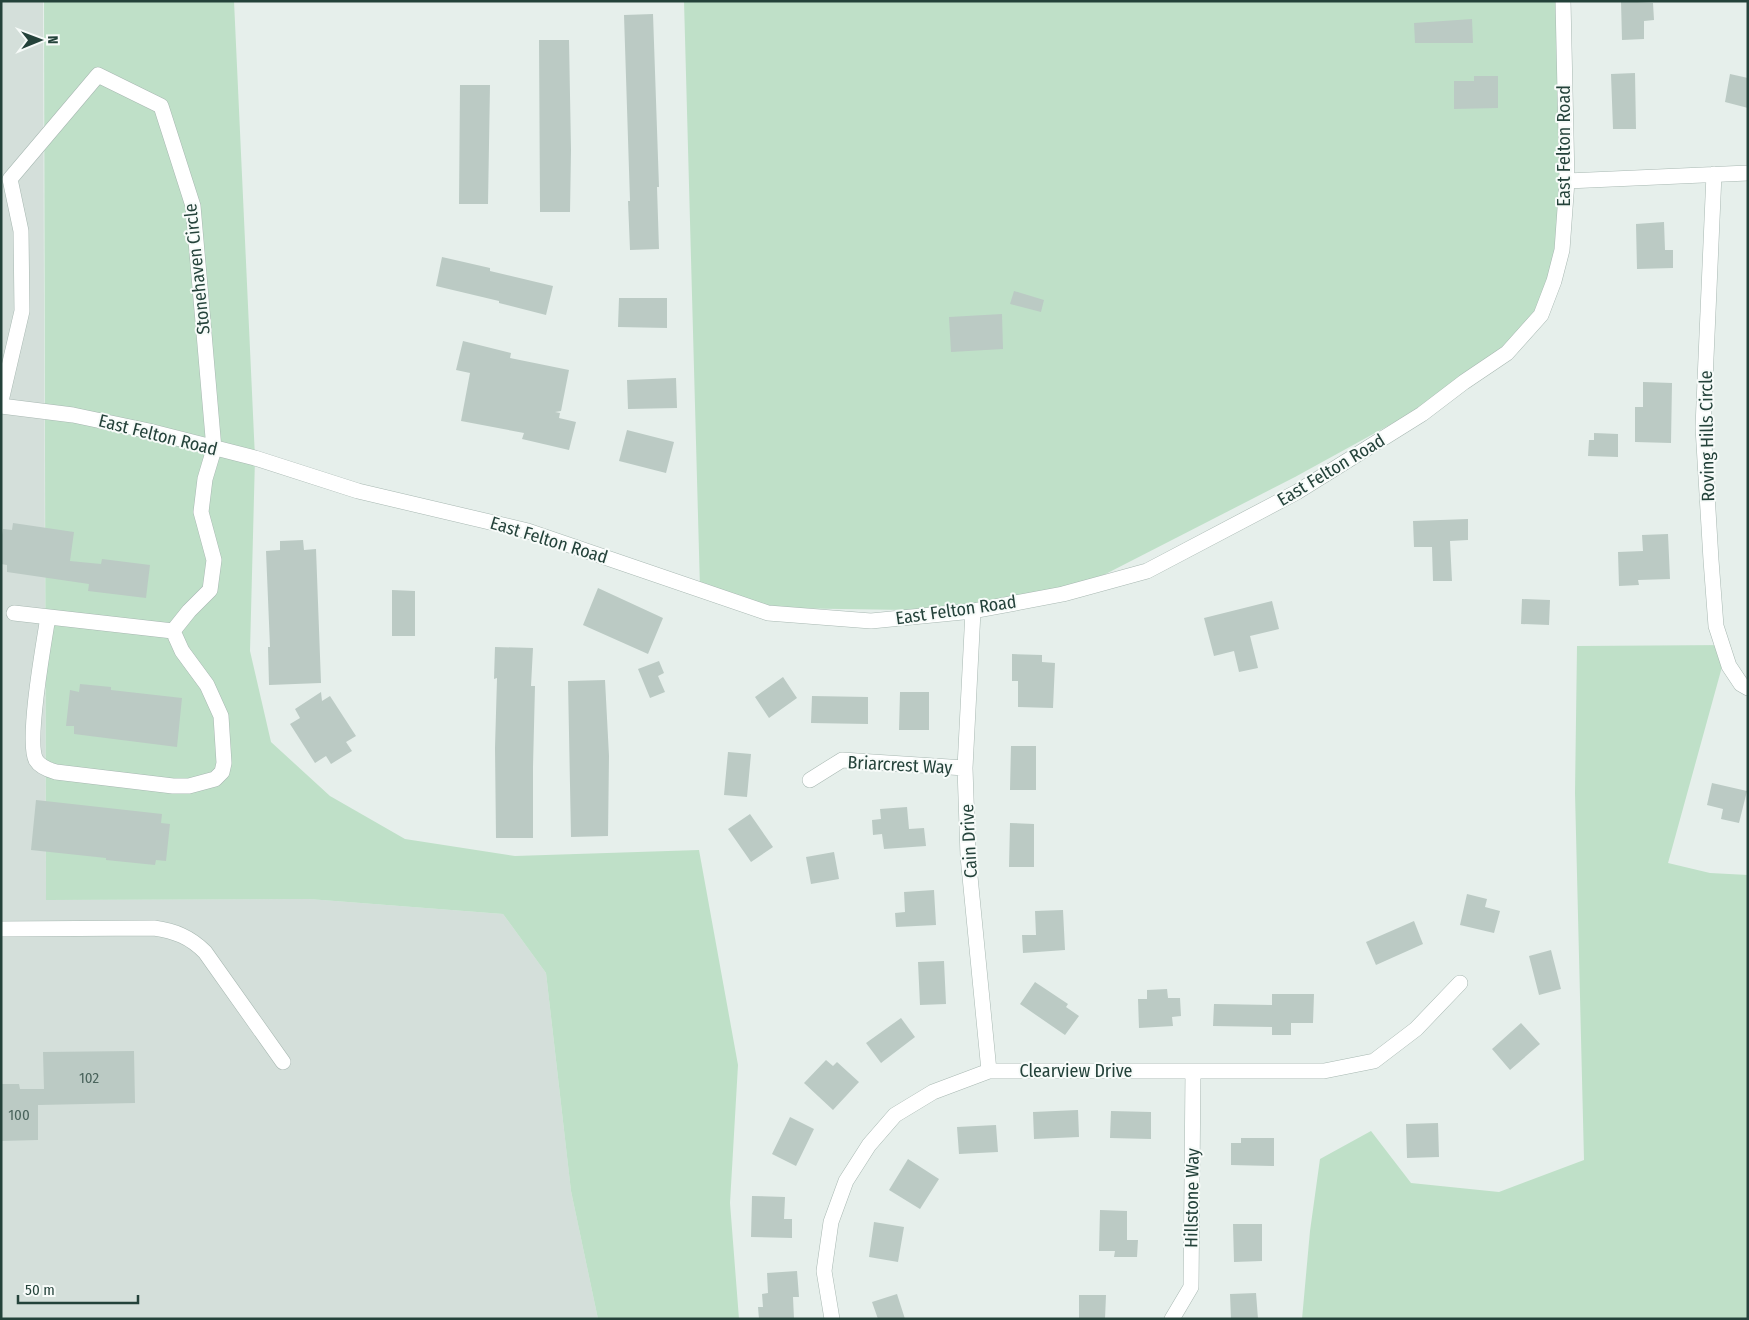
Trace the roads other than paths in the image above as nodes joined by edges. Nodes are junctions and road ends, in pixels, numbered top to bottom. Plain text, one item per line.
1 (1563, 1) edge
2 (1748, 173) edge
3 (1714, 174) junction
4 (1567, 182) junction
5 (1, 401) edge
6 (1, 406) edge
7 (214, 449) junction
8 (973, 611) junction
9 (14, 613) dead end
10 (48, 617) junction
11 (173, 631) junction
12 (1748, 688) edge
13 (965, 768) junction
14 (810, 780) dead end
15 (1, 929) edge
16 (1460, 983) dead end
17 (283, 1062) dead end
18 (989, 1071) junction
19 (1194, 1071) junction
20 (832, 1319) edge
21 (1172, 1319) edge

1 - 4 street, East Felton Road
2 - 3 street
3 - 4 street
3 - 12 street, Roving Hills Circle
4 - 8 street, East Felton Road
5 - 7 street, Stonehaven Circle
6 - 7 street, East Felton Road
7 - 8 street, East Felton Road
7 - 11 street
8 - 13 street, Cain Drive
9 - 10 street
10 - 11 street
10 - 11 street
13 - 14 street, Briarcrest Way
13 - 18 street, Cain Drive
15 - 17 street
16 - 19 street, Clearview Drive
18 - 19 street, Clearview Drive
18 - 20 street, Clearview Drive
19 - 21 street, Hillstone Way

